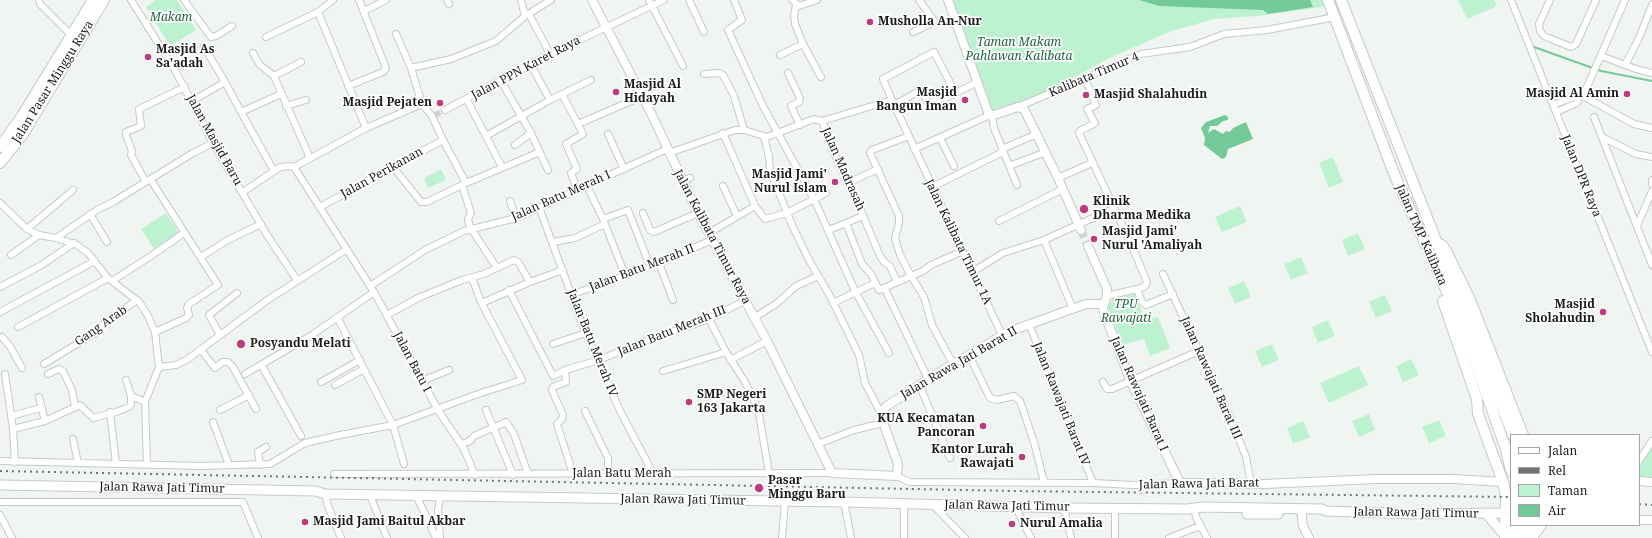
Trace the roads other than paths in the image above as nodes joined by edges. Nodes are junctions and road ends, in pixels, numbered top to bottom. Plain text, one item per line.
1 (39, 0) edge
2 (93, 0) edge
3 (104, 0) edge
4 (131, 0) edge
5 (184, 0) edge
6 (333, 0) edge
7 (359, 0) edge
8 (386, 0) edge
9 (521, 0) edge
10 (551, 0) edge
11 (592, 0) edge
12 (664, 0) edge
13 (689, 0) edge
14 (734, 0) edge
15 (817, 0) edge
16 (919, 0) edge
17 (948, 0) edge
18 (1328, 0) edge
19 (1341, 0) edge
20 (1511, 0) edge
21 (1550, 0) edge
22 (1596, 0) edge
23 (1625, 0) edge
24 (794, 2) edge
25 (651, 3) edge
26 (1652, 5) edge
27 (364, 11) junction
28 (318, 12) junction
29 (527, 15) junction
30 (1334, 17) junction
31 (232, 26) dead end
32 (606, 27) junction
33 (704, 32) dead end
34 (912, 32) dead end
35 (68, 33) junction
36 (396, 34) dead end
37 (266, 37) dead end
38 (803, 44) junction
39 (204, 47) dead end
40 (253, 53) dead end
41 (550, 54) junction
42 (780, 55) dead end
43 (1600, 58) junction
44 (301, 62) dead end
45 (531, 65) junction
46 (1625, 65) junction
47 (683, 66) dead end
48 (411, 68) junction
49 (788, 73) dead end
50 (1652, 73) edge
51 (704, 74) dead end
52 (274, 76) junction
53 (821, 78) dead end
54 (1085, 79) junction
55 (591, 80) dead end
56 (502, 81) junction
57 (225, 82) junction
58 (978, 82) junction
59 (348, 86) junction
60 (185, 87) junction
61 (955, 92) junction
62 (281, 94) junction
63 (562, 94) junction
64 (643, 96) junction
65 (1581, 97) junction
66 (306, 100) dead end
67 (467, 100) junction
68 (550, 100) junction
69 (192, 101) junction
70 (893, 102) junction
71 (422, 104) junction
72 (1553, 105) junction
73 (286, 106) junction
74 (1018, 107) junction
75 (445, 110) tunnel mouth
76 (241, 112) junction
77 (1556, 112) junction
78 (522, 116) junction
79 (991, 116) junction
80 (1594, 117) dead end
81 (822, 121) junction
82 (578, 124) junction
83 (800, 125) junction
84 (366, 128) junction
85 (1652, 128) edge
86 (744, 130) junction
87 (531, 133) junction
88 (723, 133) junction
89 (608, 134) dead end
90 (778, 134) junction
91 (1037, 134) junction
92 (486, 136) junction
93 (909, 136) junction
94 (764, 137) junction
95 (1602, 137) junction
96 (940, 138) junction
97 (443, 140) junction
98 (213, 143) junction
99 (515, 145) dead end
100 (0, 148) edge
101 (914, 149) junction
102 (1003, 150) junction
103 (668, 151) junction
104 (540, 152) junction
105 (1046, 152) junction
106 (1652, 157) edge
107 (310, 158) junction
108 (0, 163) edge
109 (1092, 163) junction
110 (954, 166) dead end
111 (1009, 166) junction
112 (294, 167) junction
113 (393, 167) junction
114 (502, 168) junction
115 (624, 169) junction
116 (878, 169) junction
117 (548, 170) dead end
118 (274, 171) junction
119 (690, 178) dead end
120 (1058, 178) junction
121 (1652, 180) edge
122 (149, 181) junction
123 (682, 181) junction
124 (848, 183) junction
125 (464, 184) junction
126 (586, 184) junction
127 (1652, 184) edge
128 (1017, 185) dead end
129 (723, 186) dead end
130 (932, 187) junction
131 (577, 188) junction
132 (1063, 188) junction
133 (73, 190) dead end
134 (1652, 191) edge
135 (243, 192) junction
136 (826, 193) dead end
137 (814, 199) junction
138 (510, 201) dead end
139 (0, 204) edge
140 (755, 206) junction
141 (320, 207) junction
142 (539, 207) junction
143 (1114, 209) junction
144 (643, 213) dead end
145 (698, 213) junction
146 (787, 213) junction
147 (90, 214) junction
148 (737, 216) junction
149 (863, 216) junction
150 (516, 218) junction
151 (999, 221) dead end
152 (604, 222) junction
153 (846, 223) junction
154 (261, 224) junction
155 (1637, 226) junction
156 (1079, 227) junction
157 (27, 229) junction
158 (472, 229) junction
159 (829, 230) junction
160 (184, 233) junction
161 (1433, 234) junction
162 (39, 235) junction
163 (710, 236) junction
164 (56, 238) junction
165 (1044, 240) junction
166 (107, 242) dead end
167 (553, 242) junction
168 (74, 243) junction
169 (1088, 246) tunnel mouth
170 (1426, 248) junction
171 (347, 249) junction
172 (963, 251) junction
173 (11, 255) dead end
174 (201, 257) junction
175 (95, 261) junction
176 (659, 263) junction
177 (1652, 265) edge
178 (650, 266) junction
179 (497, 268) junction
180 (562, 270) junction
181 (974, 272) junction
182 (625, 274) junction
183 (1163, 274) dead end
184 (818, 276) junction
185 (911, 276) junction
186 (472, 278) junction
187 (110, 280) junction
188 (297, 280) junction
189 (530, 282) junction
190 (897, 282) junction
191 (875, 283) junction
192 (370, 286) junction
193 (0, 287) edge
194 (885, 289) junction
195 (509, 290) junction
196 (1137, 290) junction
197 (855, 291) junction
198 (374, 292) junction
199 (237, 293) dead end
200 (1173, 294) junction
201 (571, 295) junction
202 (137, 300) junction
203 (673, 300) dead end
204 (746, 300) junction
205 (1105, 300) junction
206 (482, 303) junction
207 (833, 303) junction
208 (1073, 309) junction
209 (0, 312) edge
210 (388, 315) junction
211 (337, 317) junction
212 (755, 317) junction
213 (709, 319) junction
214 (1465, 322) junction
215 (1029, 324) junction
216 (18, 327) dead end
217 (155, 332) junction
218 (1652, 332) edge
219 (586, 333) junction
220 (220, 334) junction
221 (1002, 335) junction
222 (1645, 335) junction
223 (0, 337) edge
224 (767, 341) junction
225 (553, 344) dead end
226 (201, 350) junction
227 (1199, 351) junction
228 (726, 352) junction
229 (1652, 352) edge
230 (889, 353) dead end
231 (969, 355) junction
232 (360, 360) junction
233 (599, 360) junction
234 (730, 360) junction
235 (44, 364) dead end
236 (953, 364) junction
237 (262, 366) junction
238 (159, 367) junction
239 (22, 368) dead end
240 (364, 369) junction
241 (450, 370) dead end
242 (564, 370) junction
243 (663, 371) dead end
244 (5, 374) dead end
245 (48, 374) dead end
246 (245, 374) dead end
247 (928, 379) junction
248 (126, 380) dead end
249 (422, 381) junction
250 (321, 382) dead end
251 (1103, 382) dead end
252 (1131, 382) junction
253 (920, 384) junction
254 (335, 385) dead end
255 (249, 395) junction
256 (131, 396) junction
257 (39, 397) dead end
258 (145, 402) junction
259 (75, 406) junction
260 (41, 408) junction
261 (256, 409) dead end
262 (220, 410) dead end
263 (438, 410) junction
264 (486, 410) dead end
265 (585, 411) dead end
266 (110, 412) junction
267 (11, 416) junction
268 (882, 419) junction
269 (45, 421) junction
270 (213, 422) dead end
271 (393, 425) junction
272 (494, 427) junction
273 (13, 429) junction
274 (1513, 434) edge
275 (1523, 434) edge
276 (301, 436) dead end
277 (73, 439) dead end
278 (1652, 441) edge
279 (462, 444) junction
280 (818, 444) junction
281 (266, 447) dead end
282 (950, 458) dead end
283 (1640, 459) edge
284 (0, 461) edge
285 (15, 462) junction
286 (78, 463) junction
287 (116, 464) junction
288 (147, 464) junction
289 (404, 464) dead end
290 (229, 465) junction
291 (260, 465) junction
292 (1510, 467) edge
293 (769, 473) junction
294 (832, 473) junction
295 (334, 474) dead end
296 (528, 474) junction
297 (573, 474) junction
298 (608, 474) junction
299 (475, 475) junction
300 (513, 475) junction
301 (654, 475) junction
302 (897, 476) junction
303 (1044, 482) junction
304 (1640, 482) edge
305 (1652, 482) edge
306 (1093, 483) junction
307 (1180, 483) junction
308 (1251, 483) junction
309 (0, 485) edge
310 (1507, 485) edge
311 (0, 490) edge
312 (324, 494) junction
313 (370, 495) junction
314 (416, 495) junction
315 (440, 495) junction
316 (785, 501) junction
317 (0, 502) edge
318 (844, 502) junction
319 (904, 505) junction
320 (933, 505) junction
321 (1016, 506) junction
322 (1115, 508) junction
323 (1192, 509) junction
324 (1302, 511) junction
325 (1064, 512) junction
326 (1486, 513) junction
327 (1506, 513) junction
328 (0, 515) edge
329 (1640, 520) edge
330 (1652, 520) edge
331 (1200, 526) junction
332 (1514, 526) edge
333 (1524, 526) edge
334 (1531, 526) edge
335 (1541, 526) edge
336 (7, 528) junction
337 (0, 531) edge
338 (12, 538) edge
339 (258, 538) edge
340 (342, 538) edge
341 (387, 538) edge
342 (436, 538) edge
343 (440, 538) edge
344 (782, 538) edge
345 (852, 538) edge
346 (904, 538) edge
347 (965, 538) edge
348 (1031, 538) edge
349 (1071, 538) edge
350 (1115, 538) edge
351 (1168, 538) edge
352 (1207, 538) edge
353 (1309, 538) edge
354 (1508, 538) edge
355 (1523, 538) edge
356 (1532, 538) edge

1 - 35 street
2 - 35 main road, Jalan Pasar Minggu Raya
3 - 108 main road, Jalan Pasar Minggu Raya
4 - 60 street, Jalan Masjid Baru
5 - 31 street
6 - 28 street
7 - 27 street
8 - 27 street
9 - 29 street
10 - 29 street
11 - 32 street, Jalan Kalibata Timur Raya
12 - 25 street, Jalan PPN Karet Raya
13 - 33 street
14 - 90 street
15 - 24 street
16 - 34 street
17 - 58 street
18 - 30 main road, Jalan TMP Kalibata
19 - 161 main road, Jalan TMP Kalibata
20 - 72 street, Jalan DPR Raya
21 - 22 street
23 - 43 street
24 - 38 street
25 - 32 street, Jalan PPN Karet Raya
25 - 47 street
26 - 46 street
27 - 59 street
28 - 37 street
28 - 59 street
29 - 41 street
29 - 48 street
30 - 54 street, Kalibata Timur 4
30 - 170 main road, Jalan TMP Kalibata
32 - 41 street, Jalan PPN Karet Raya
32 - 64 street, Jalan Kalibata Timur Raya
35 - 100 main road, Jalan Pasar Minggu Raya
36 - 48 street
38 - 42 street
38 - 53 street
39 - 57 street
40 - 52 street
41 - 45 street, Jalan PPN Karet Raya
43 - 46 street
43 - 65 street
44 - 52 street
45 - 56 street, Jalan PPN Karet Raya
45 - 68 street
46 - 50 street
48 - 71 street
49 - 83 street
51 - 86 street
52 - 62 street
54 - 74 street, Kalibata Timur 4
54 - 109 street
55 - 63 street
56 - 67 street, Jalan PPN Karet Raya
56 - 78 street
57 - 69 street
57 - 76 street
58 - 61 street
58 - 79 street
59 - 84 street
60 - 69 street, Jalan Masjid Baru
60 - 122 street
61 - 70 street
61 - 70 street, Jalan Kalibata Timur 1A
62 - 73 street
62 - 76 street
63 - 68 street
63 - 82 street
64 - 82 street
64 - 103 street, Jalan Kalibata Timur Raya
65 - 72 street
65 - 77 street
65 - 85 street
66 - 73 street
67 - 75 street, Jalan PPN Karet Raya
67 - 92 street
68 - 78 street
69 - 98 street, Jalan Masjid Baru
70 - 81 street
70 - 93 street, Jalan Kalibata Timur 1A
71 - 84 street
71 - 97 street
72 - 77 street, Jalan DPR Raya
73 - 107 street
74 - 79 street
74 - 91 street
76 - 118 street
77 - 222 street, Jalan DPR Raya
78 - 87 street
78 - 92 street
79 - 96 street
79 - 102 street
80 - 95 street
81 - 83 street, Jalan Madrasah
81 - 124 street, Jalan Madrasah
82 - 131 street
83 - 90 street, Jalan Madrasah
84 - 107 street
86 - 88 street
86 - 94 street
87 - 99 street
87 - 104 street
88 - 103 street
88 - 140 street
89 - 115 street
90 - 94 street, Jalan Madrasah
90 - 137 street
91 - 102 street
91 - 105 street
92 - 114 street
93 - 101 street, Jalan Kalibata Timur 1A
93 - 116 street
94 - 146 street
95 - 106 street
95 - 155 street
96 - 101 street
96 - 110 street
97 - 113 street, Jalan Perikanan
97 - 125 street
98 - 122 street
98 - 135 street, Jalan Masjid Baru
101 - 130 street, Jalan Kalibata Timur 1A
102 - 111 street
102 - 130 street
103 - 115 street, Jalan Batu Merah I
103 - 123 street, Jalan Kalibata Timur Raya
104 - 114 street
104 - 117 street
105 - 111 street
105 - 120 street
107 - 112 street
109 - 120 street
109 - 143 street
111 - 128 street
112 - 118 street
112 - 141 street, Jalan Batu I
113 - 125 street
113 - 141 street, Jalan Perikanan
114 - 125 street
115 - 126 street, Jalan Batu Merah I
116 - 124 street
116 - 185 street
118 - 135 street
119 - 123 street
120 - 132 street
121 - 127 street
122 - 147 street
122 - 160 street
123 - 145 street, Jalan Kalibata Timur Raya
124 - 149 street, Jalan Madrasah
125 - 158 street
126 - 131 street, Jalan Batu Merah I
126 - 152 street
129 - 148 street
130 - 172 street, Jalan Kalibata Timur 1A
131 - 142 street, Jalan Batu Merah I
132 - 151 street
132 - 156 street
133 - 157 street
134 - 155 street
135 - 154 street, Jalan Masjid Baru
136 - 137 street
137 - 146 street
137 - 159 street
138 - 150 street
139 - 157 street
140 - 146 street
140 - 148 street, Jalan Batu Merah II
141 - 171 street, Jalan Batu I
142 - 150 street, Jalan Batu Merah I
142 - 167 street, Jalan Batu Merah IV
143 - 156 street
143 - 196 street
144 - 145 street
145 - 163 street, Jalan Kalibata Timur Raya
146 - 184 street
147 - 164 street
147 - 166 street
148 - 163 street, Jalan Batu Merah II
149 - 153 street
149 - 190 street, Jalan Madrasah
150 - 158 street, Jalan Batu Merah I
152 - 167 street
152 - 178 street
152 - 182 street
153 - 159 street
153 - 191 street
154 - 174 street
154 - 188 street, Jalan Masjid Baru
155 - 177 street
156 - 165 street
157 - 162 street
158 - 179 street
158 - 192 street, Jalan Batu Merah I
159 - 197 street
160 - 174 street
160 - 187 street
161 - 214 main road, Jalan TMP Kalibata
161 - 275 main road
162 - 164 street
162 - 173 street
163 - 176 street, Jalan Batu Merah II
163 - 204 street, Jalan Kalibata Timur Raya
164 - 168 street
165 - 181 street
165 - 208 street
167 - 180 street, Jalan Batu Merah IV
168 - 175 street
168 - 193 street
169 - 205 street, Jalan Rawajati Barat I
170 - 214 main road, Jalan TMP Kalibata
170 - 310 main road
171 - 188 street
171 - 192 street, Jalan Batu I
172 - 181 street, Jalan Kalibata Timur 1A
172 - 185 street
174 - 217 street
175 - 187 street
175 - 209 street
176 - 178 street, Jalan Batu Merah II
176 - 203 street
178 - 182 street, Jalan Batu Merah II
179 - 186 street
179 - 189 street
180 - 189 street
180 - 201 street, Jalan Batu Merah IV
181 - 221 street, Jalan Kalibata Timur 1A
182 - 201 street, Jalan Batu Merah II
183 - 200 street, Jalan Rawajati Barat III
184 - 207 street
184 - 212 street
185 - 190 street
185 - 236 street
186 - 206 street
186 - 210 street
187 - 202 street
187 - 216 street
188 - 220 street
189 - 195 street
190 - 194 street
191 - 194 street
191 - 197 street
192 - 198 street, Jalan Batu I
194 - 247 street
195 - 206 street
195 - 242 street, Jalan Batu Merah III
196 - 200 street
196 - 205 street
197 - 207 street
197 - 230 street
198 - 210 street, Jalan Batu I
198 - 211 street
199 - 220 street
200 - 227 street, Jalan Rawajati Barat III
201 - 219 street, Jalan Batu Merah IV
202 - 217 street
202 - 235 street, Gang Arab
204 - 212 street, Jalan Kalibata Timur Raya
204 - 213 street, Jalan Batu Merah III
205 - 208 street, Jalan Rawa Jati Barat II
205 - 252 street, Jalan Rawajati Barat I
206 - 263 street
207 - 268 street
208 - 215 street, Jalan Rawa Jati Barat II
210 - 249 street, Jalan Batu I
211 - 232 street
211 - 237 street
212 - 224 street, Jalan Kalibata Timur Raya
213 - 228 street
213 - 233 street, Jalan Batu Merah III
214 - 274 main road, Jalan TMP Kalibata
214 - 292 main road, Jalan TMP Kalibata
215 - 221 street, Jalan Rawa Jati Barat II
215 - 306 street, Jalan Rawajati Barat IV
217 - 238 street
218 - 222 street
219 - 225 street
219 - 233 street, Jalan Batu Merah IV
220 - 226 street
221 - 231 street, Jalan Rawa Jati Barat II
222 - 229 street, Jalan DPR Raya
223 - 239 street
224 - 234 street
224 - 280 street, Jalan Kalibata Timur Raya
226 - 238 street
226 - 255 street
227 - 252 street
227 - 308 street, Jalan Rawajati Barat III
228 - 234 street
228 - 243 street
231 - 236 street, Jalan Rawa Jati Barat II
231 - 303 street
232 - 240 street
232 - 250 street
233 - 242 street, Jalan Batu Merah III
233 - 301 street, Jalan Batu Merah IV
234 - 293 street
236 - 247 street, Jalan Rawa Jati Barat II
237 - 246 street
237 - 276 street
238 - 258 street
240 - 254 street
240 - 271 street
241 - 249 street
242 - 297 street
244 - 267 street
245 - 259 street
247 - 253 street, Jalan Rawa Jati Barat II
248 - 256 street
249 - 263 street, Jalan Batu I
251 - 252 street
252 - 307 street, Jalan Rawajati Barat I
253 - 268 street, Jalan Rawa Jati Barat II
253 - 282 street
255 - 261 street
255 - 262 street
256 - 258 street
256 - 266 street
257 - 260 street
258 - 288 street
259 - 266 street
259 - 269 street
260 - 267 street
260 - 269 street
263 - 271 street
263 - 279 street, Jalan Batu I
264 - 272 street
265 - 298 street
266 - 287 street
267 - 273 street
268 - 280 street
268 - 302 street
269 - 273 street
270 - 290 street
271 - 289 street
271 - 291 street
272 - 279 street
272 - 296 street
272 - 300 street
273 - 285 street
277 - 286 street
278 - 283 street
279 - 299 street, Jalan Batu I
280 - 294 street, Jalan Kalibata Timur Raya
281 - 291 street
284 - 285 street
285 - 286 street
286 - 287 street
287 - 288 street
288 - 290 street
290 - 291 street
293 - 294 street
293 - 301 street, Jalan Batu Merah
294 - 302 street
295 - 299 street, Jalan Batu Merah
296 - 297 street, Jalan Batu Merah
296 - 300 street, Jalan Batu Merah
297 - 298 street, Jalan Batu Merah
298 - 301 street, Jalan Batu Merah
299 - 300 street, Jalan Batu Merah
302 - 303 street, Jalan Rawa Jati Barat
303 - 306 street, Jalan Rawa Jati Barat
304 - 305 street
306 - 307 street, Jalan Rawa Jati Barat
307 - 308 street, Jalan Rawa Jati Barat
308 - 310 street, Jalan Rawa Jati Barat
309 - 312 main road, Jalan Rawa Jati Timur
310 - 327 main road
311 - 312 main road, Jalan Rawa Jati Timur
312 - 313 main road, Jalan Rawa Jati Timur
312 - 340 street
313 - 314 main road, Jalan Rawa Jati Timur
313 - 341 street
314 - 315 main road, Jalan Rawa Jati Timur
314 - 342 street
315 - 316 main road, Jalan Rawa Jati Timur
315 - 343 street
316 - 318 main road, Jalan Rawa Jati Timur
316 - 344 street
317 - 339 street
318 - 319 main road, Jalan Rawa Jati Timur
318 - 345 street
319 - 320 main road, Jalan Rawa Jati Timur
319 - 346 street
320 - 321 main road, Jalan Rawa Jati Timur
320 - 347 street
321 - 325 main road, Jalan Rawa Jati Timur
321 - 348 street
322 - 323 main road, Jalan Rawa Jati Timur
322 - 325 main road, Jalan Rawa Jati Timur
322 - 350 street
323 - 324 main road, Jalan Rawa Jati Timur
323 - 331 street
324 - 326 main road, Jalan Rawa Jati Timur
324 - 353 street
325 - 349 street
326 - 327 main road, Jalan Rawa Jati Timur
326 - 354 main road
327 - 354 main road
328 - 336 street
329 - 330 street
331 - 351 street
331 - 352 street
332 - 354 main road
333 - 355 main road
334 - 356 main road
335 - 356 street
336 - 337 street
336 - 338 street

